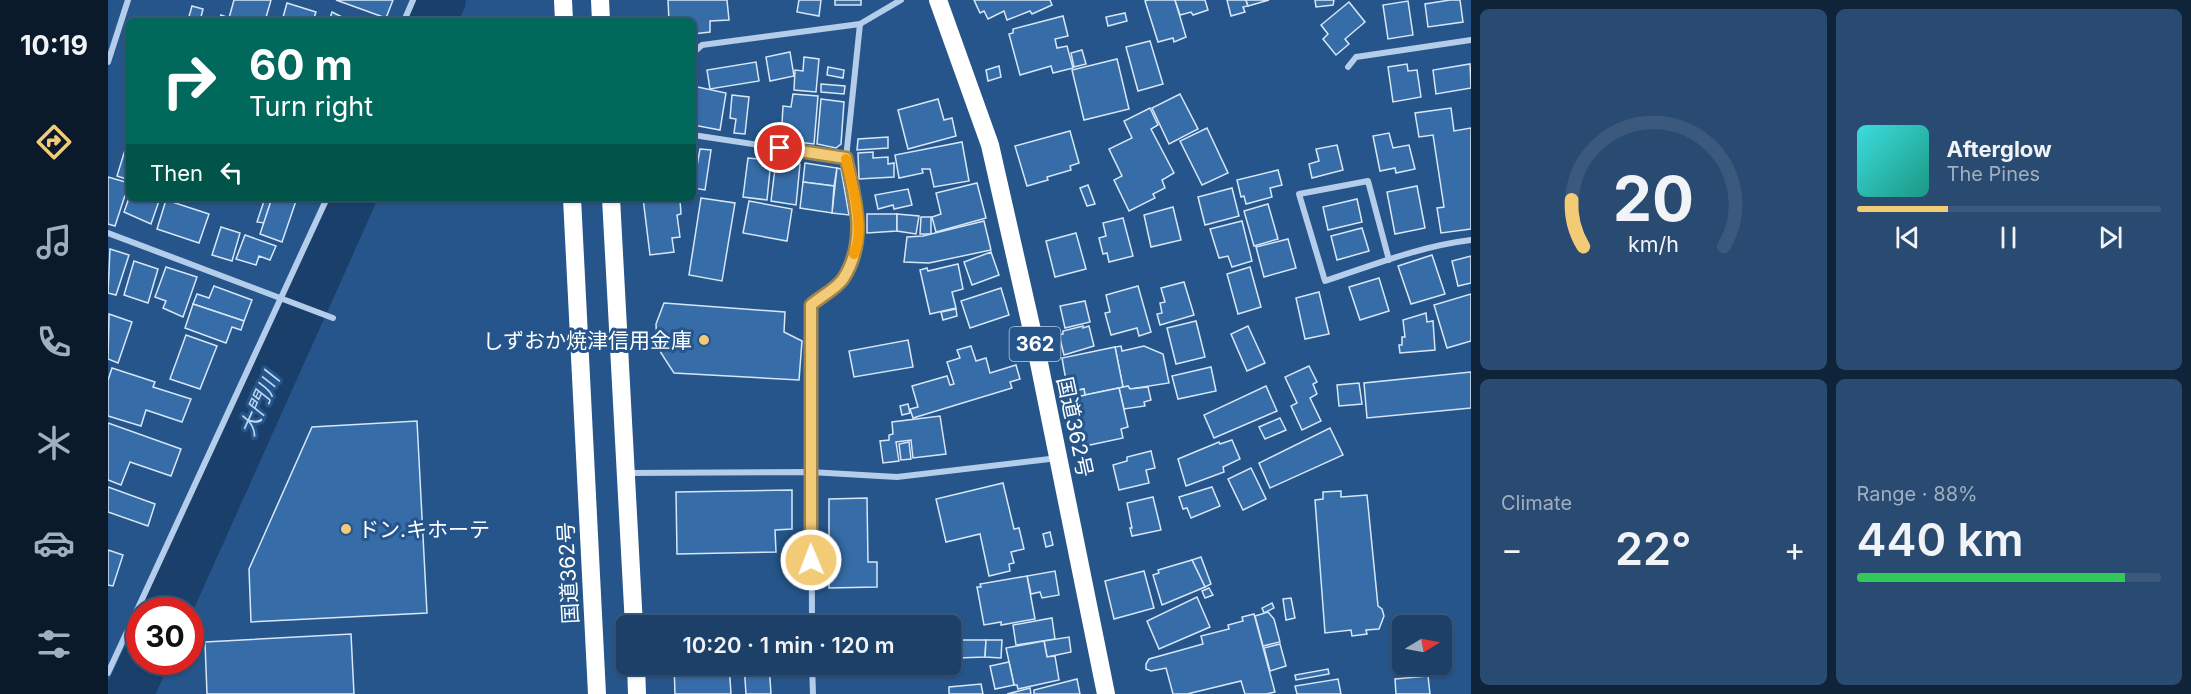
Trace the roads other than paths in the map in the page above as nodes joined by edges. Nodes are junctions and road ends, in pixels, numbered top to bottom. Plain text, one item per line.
1 (128, 0) edge
2 (413, 0) edge
3 (563, 0) edge
4 (600, 0) edge
5 (900, 0) edge
6 (939, 0) edge
7 (405, 18) edge
8 (564, 18) edge
9 (601, 18) edge
10 (860, 24) junction
11 (1471, 40) edge
12 (111, 44) edge
13 (696, 50) edge
14 (108, 62) edge
15 (1348, 67) dead end
16 (696, 135) edge
17 (846, 158) junction
18 (326, 201) edge
19 (572, 201) edge
20 (611, 201) edge
21 (108, 233) edge
22 (1471, 240) edge
23 (1389, 260) junction
24 (281, 297) junction
25 (333, 318) dead end
26 (1058, 458) junction
27 (810, 472) junction
28 (627, 473) junction
29 (633, 615) edge
30 (812, 615) edge
31 (108, 673) edge
32 (636, 675) edge
33 (812, 675) edge
34 (597, 694) edge
35 (637, 694) edge
36 (813, 694) edge
37 (1106, 694) edge

1 - 12 street
2 - 7 street
3 - 8 highway
4 - 9 highway
5 - 10 street
6 - 26 highway, 国道362号 / 362
10 - 13 street
10 - 17 street
11 - 15 street
12 - 14 street
16 - 17 street
17 - 27 street
18 - 24 street
19 - 34 highway, 国道362号
20 - 28 highway
21 - 24 street
22 - 23 street
23 - 23 street
24 - 25 street
24 - 31 street
26 - 27 street
26 - 37 highway, 国道362号 / 362
27 - 28 street
27 - 30 street
28 - 29 highway
32 - 35 highway
33 - 36 street

